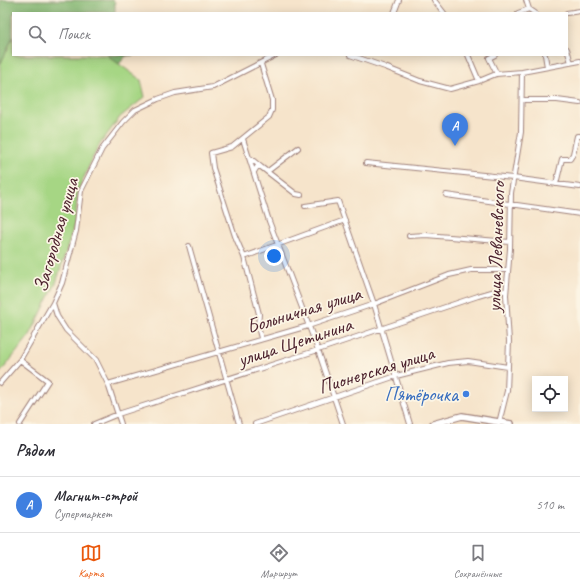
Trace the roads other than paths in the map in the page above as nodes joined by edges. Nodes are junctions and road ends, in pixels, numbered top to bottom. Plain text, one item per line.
1 (399, 0) edge
2 (434, 0) edge
3 (526, 0) edge
4 (529, 9) junction
5 (580, 11) edge
6 (394, 12) edge
7 (443, 12) edge
8 (521, 12) edge
9 (533, 12) edge
10 (568, 13) edge
11 (568, 52) edge
12 (274, 56) edge
13 (353, 56) edge
14 (468, 56) edge
15 (493, 56) edge
16 (545, 56) edge
17 (580, 61) edge
18 (571, 63) junction
19 (261, 64) junction
20 (547, 67) junction
21 (522, 72) junction
22 (497, 74) junction
23 (479, 81) junction
24 (522, 100) junction
25 (580, 103) edge
26 (580, 136) edge
27 (243, 139) junction
28 (298, 148) dead end
29 (248, 156) junction
30 (366, 163) dead end
31 (261, 167) junction
32 (268, 171) junction
33 (254, 173) junction
34 (513, 178) junction
35 (556, 184) junction
36 (580, 187) edge
37 (301, 195) dead end
38 (446, 195) dead end
39 (510, 205) junction
40 (306, 206) dead end
41 (580, 214) edge
42 (345, 220) junction
43 (409, 236) dead end
44 (510, 242) junction
45 (277, 244) junction
46 (189, 246) dead end
47 (244, 257) junction
48 (508, 270) junction
49 (506, 291) junction
50 (53, 303) junction
51 (374, 304) junction
52 (308, 326) junction
53 (382, 329) junction
54 (261, 338) junction
55 (318, 350) junction
56 (218, 353) junction
57 (20, 360) junction
58 (508, 367) junction
59 (396, 376) junction
60 (227, 380) junction
61 (0, 383) edge
62 (108, 384) junction
63 (334, 396) junction
64 (118, 414) junction
65 (500, 423) edge
66 (20, 424) edge
67 (94, 424) edge
68 (121, 424) edge
69 (239, 424) edge
70 (255, 424) edge
71 (343, 424) edge
72 (410, 424) edge
73 (433, 424) edge
74 (511, 424) edge

1 - 6 street
2 - 7 street
3 - 4 street
4 - 8 street
4 - 9 street
5 - 10 street
11 - 18 street
12 - 19 street, Загородная улица
13 - 23 street
14 - 23 street
15 - 22 street
16 - 20 street
17 - 18 street
18 - 20 street
19 - 27 street
19 - 50 street, Загородная улица
20 - 21 street
21 - 22 street
21 - 24 street, улица Леваневского
22 - 23 street
24 - 25 street
24 - 34 street, улица Леваневского
26 - 35 street
27 - 29 street
27 - 47 street
28 - 32 street
29 - 31 street
29 - 33 street
30 - 34 street
31 - 32 street
31 - 33 street
32 - 37 street
33 - 45 street
34 - 35 street
34 - 39 street, улица Леваневского
35 - 36 street
38 - 39 street
39 - 41 street
39 - 44 street, улица Леваневского
40 - 42 street
42 - 45 street
42 - 51 street
43 - 44 street
44 - 48 street, улица Леваневского
45 - 47 street
45 - 52 street
46 - 56 street
47 - 54 street
48 - 49 street, улица Леваневского
48 - 51 street, Больничная улица
49 - 53 street, улица Щетинина
49 - 58 street, улица Леваневского
50 - 57 street, Загородная улица
50 - 62 street
51 - 52 street, Больничная улица
51 - 53 street
52 - 54 street, Больничная улица
52 - 55 street
53 - 55 street, улица Щетинина
53 - 59 street
54 - 56 street, Больничная улица
55 - 60 street, улица Щетинина
55 - 63 street
56 - 60 street
56 - 62 street, Больничная улица
57 - 61 street, Загородная улица
57 - 66 street
58 - 59 street, Пионерская улица
58 - 65 street, улица Леваневского
59 - 63 street, Пионерская улица
59 - 72 street
60 - 64 street, улица Щетинина
60 - 69 street
62 - 64 street
63 - 70 street, Пионерская улица
63 - 71 street
64 - 67 street, улица Щетинина
64 - 68 street
65 - 73 main road
65 - 74 main road

